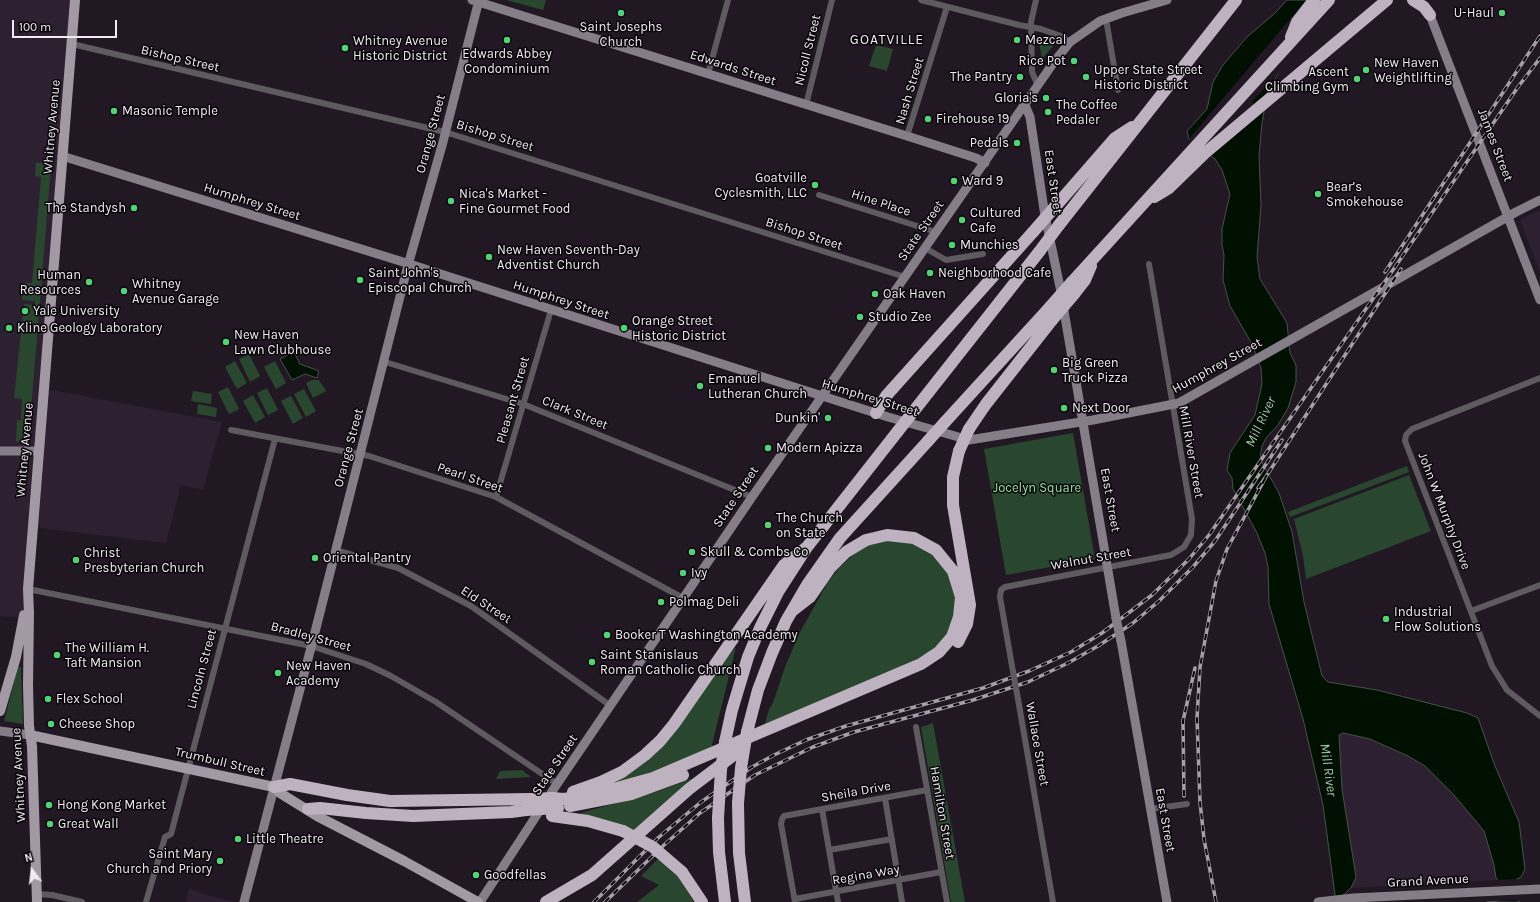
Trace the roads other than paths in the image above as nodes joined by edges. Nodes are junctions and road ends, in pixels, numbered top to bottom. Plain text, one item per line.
1 (75, 0) edge
2 (477, 0) edge
3 (728, 0) edge
4 (832, 0) edge
5 (921, 0) edge
6 (1036, 0) edge
7 (1168, 0) edge
8 (1314, 0) edge
9 (1329, 0) edge
10 (1414, 0) edge
11 (1424, 0) edge
12 (1387, 1) edge
13 (936, 2) edge
14 (1230, 4) edge
15 (947, 7) junction
16 (1430, 15) junction
17 (1106, 19) junction
18 (1031, 27) junction
19 (1070, 42) junction
20 (1290, 42) junction
21 (72, 44) junction
22 (708, 74) junction
23 (1038, 86) junction
24 (1118, 90) dead end
25 (806, 105) junction
26 (1025, 105) junction
27 (1139, 124) junction
28 (445, 132) junction
29 (907, 136) junction
30 (1198, 152) junction
31 (62, 156) junction
32 (985, 163) junction
33 (819, 195) dead end
34 (1540, 200) edge
35 (1508, 216) junction
36 (936, 232) junction
37 (925, 248) junction
38 (983, 254) dead end
39 (1149, 264) dead end
40 (408, 265) junction
41 (905, 277) junction
42 (1073, 288) junction
43 (1540, 300) edge
44 (551, 310) junction
45 (385, 362) junction
46 (1540, 378) edge
47 (822, 396) junction
48 (523, 404) junction
49 (1172, 405) junction
50 (876, 413) junction
51 (1083, 422) junction
52 (231, 430) dead end
53 (275, 438) junction
54 (0, 451) edge
55 (38, 451) junction
56 (360, 455) junction
57 (752, 496) junction
58 (496, 497) junction
59 (807, 547) junction
60 (1184, 548) joint
61 (336, 550) junction
62 (1108, 567) junction
63 (1540, 585) edge
64 (28, 589) junction
65 (1001, 590) joint
66 (683, 598) junction
67 (792, 611) junction
68 (1471, 611) junction
69 (224, 628) junction
70 (312, 646) junction
71 (611, 706) junction
72 (0, 711) edge
73 (1540, 716) edge
74 (916, 727) dead end
75 (0, 730) edge
76 (30, 735) junction
77 (739, 752) junction
78 (188, 768) junction
79 (557, 784) junction
80 (274, 787) junction
81 (927, 790) junction
82 (885, 798) junction
83 (558, 803) junction
84 (1187, 804) dead end
85 (308, 809) junction
86 (822, 809) junction
87 (1150, 809) junction
88 (892, 839) junction
89 (829, 850) junction
90 (941, 872) junction
91 (898, 880) junction
92 (1540, 889) edge
93 (836, 891) junction
94 (37, 898) edge
95 (795, 900) edge
96 (82, 902) edge
97 (146, 902) edge
98 (244, 902) edge
99 (479, 902) edge
100 (546, 902) edge
101 (702, 902) edge
102 (725, 902) edge
103 (746, 902) edge
104 (838, 902) edge
105 (902, 902) edge
106 (946, 902) edge
107 (1053, 902) edge
108 (1167, 902) edge
109 (1318, 902) edge

1 - 21 main road, Whitney Avenue
2 - 22 main road, Edwards Street
2 - 28 main road, Orange Street
3 - 22 street
4 - 25 street, Nicoll Street
5 - 13 street
6 - 18 street
7 - 17 main road, State Street
8 - 20 highway
9 - 20 highway
10 - 16 highway
11 - 16 main road, James Street
12 - 30 highway
13 - 15 street
14 - 27 highway
15 - 18 street
15 - 29 street, Nash Street
16 - 35 main road, James Street
17 - 19 main road, State Street
17 - 24 street
18 - 19 street
18 - 23 street
19 - 23 main road, State Street
20 - 30 highway
21 - 28 street, Bishop Street
21 - 31 main road, Whitney Avenue
22 - 25 main road, Edwards Street
23 - 26 main road, State Street
25 - 29 main road, Edwards Street
26 - 32 main road, State Street
26 - 51 main road, East Street
27 - 50 highway, bridge
27 - 59 highway, bridge
28 - 40 main road, Orange Street
28 - 41 street, Bishop Street
29 - 32 main road, Edwards Street
30 - 42 highway
31 - 40 main road, Humphrey Street
31 - 55 main road, Whitney Avenue
32 - 36 main road, State Street
33 - 36 street, Hine Place
34 - 35 main road, Humphrey Street
35 - 43 main road, James Street
35 - 49 main road, Humphrey Street
36 - 37 main road, State Street
37 - 38 street
37 - 41 main road, State Street
39 - 49 street, Mill River Street
40 - 44 main road, Humphrey Street
40 - 45 main road, Orange Street
41 - 47 main road, State Street
42 - 67 highway, bridge
42 - 77 highway, bridge
44 - 47 main road, Humphrey Street
44 - 48 street, Pleasant Street
45 - 48 street, Clark Street
45 - 56 main road, Orange Street
46 - 68 street, John W Murphy Drive
47 - 50 main road, Humphrey Street
47 - 57 main road, State Street
48 - 57 street, Clark Street
48 - 58 street, Pleasant Street
49 - 51 main road, Humphrey Street
49 - 60 street, Mill River Street
50 - 51 main road, Humphrey Street
51 - 62 main road, East Street
52 - 53 street, Pearl Street
53 - 56 street, Pearl Street
53 - 69 street, Lincoln Street
54 - 55 main road
55 - 64 main road, Whitney Avenue
56 - 58 street, Pearl Street
56 - 61 main road, Orange Street
57 - 66 main road, State Street
58 - 66 street, Pearl Street
59 - 83 highway
59 - 102 highway, bridge
60 - 62 street, Walnut Street
61 - 70 main road, Orange Street
61 - 71 street, Eld Street
62 - 65 street, Walnut Street
62 - 87 main road, East Street, bridge
63 - 68 street
64 - 69 street, Bradley Street
64 - 72 main road
64 - 76 main road, Whitney Avenue
65 - 107 street, Wallace Street, bridge
66 - 71 main road, State Street
67 - 83 highway
67 - 103 highway, bridge
68 - 73 street, John W Murphy Drive
69 - 70 street, Bradley Street
69 - 78 street, Lincoln Street
70 - 79 street, Bradley Street
70 - 80 main road, Orange Street
71 - 79 main road, State Street
74 - 81 street, Hamilton Street
75 - 76 main road, Trumbull Street
76 - 78 main road, Trumbull Street
76 - 94 main road, Whitney Avenue
77 - 83 highway
77 - 100 highway
78 - 80 main road, Trumbull Street
78 - 97 street, Lincoln Street
79 - 99 main road, State Street
80 - 83 highway, bridge
80 - 85 main road, Trumbull Street
80 - 98 main road, Orange Street
81 - 82 street, Sheila Drive
81 - 90 street, Hamilton Street
82 - 86 street, Sheila Drive
82 - 88 street
83 - 85 highway, bridge
83 - 101 highway, bridge
84 - 87 street
85 - 99 main road, Trumbull Street
86 - 89 street
86 - 95 street, Sheila Drive
87 - 108 main road, East Street
88 - 89 street
88 - 91 street
89 - 93 street
90 - 91 street, Regina Way
90 - 106 street, Hamilton Street
91 - 93 street, Regina Way
91 - 105 street
92 - 109 main road, Grand Avenue
93 - 95 street, Regina Way
93 - 104 street
94 - 96 street

